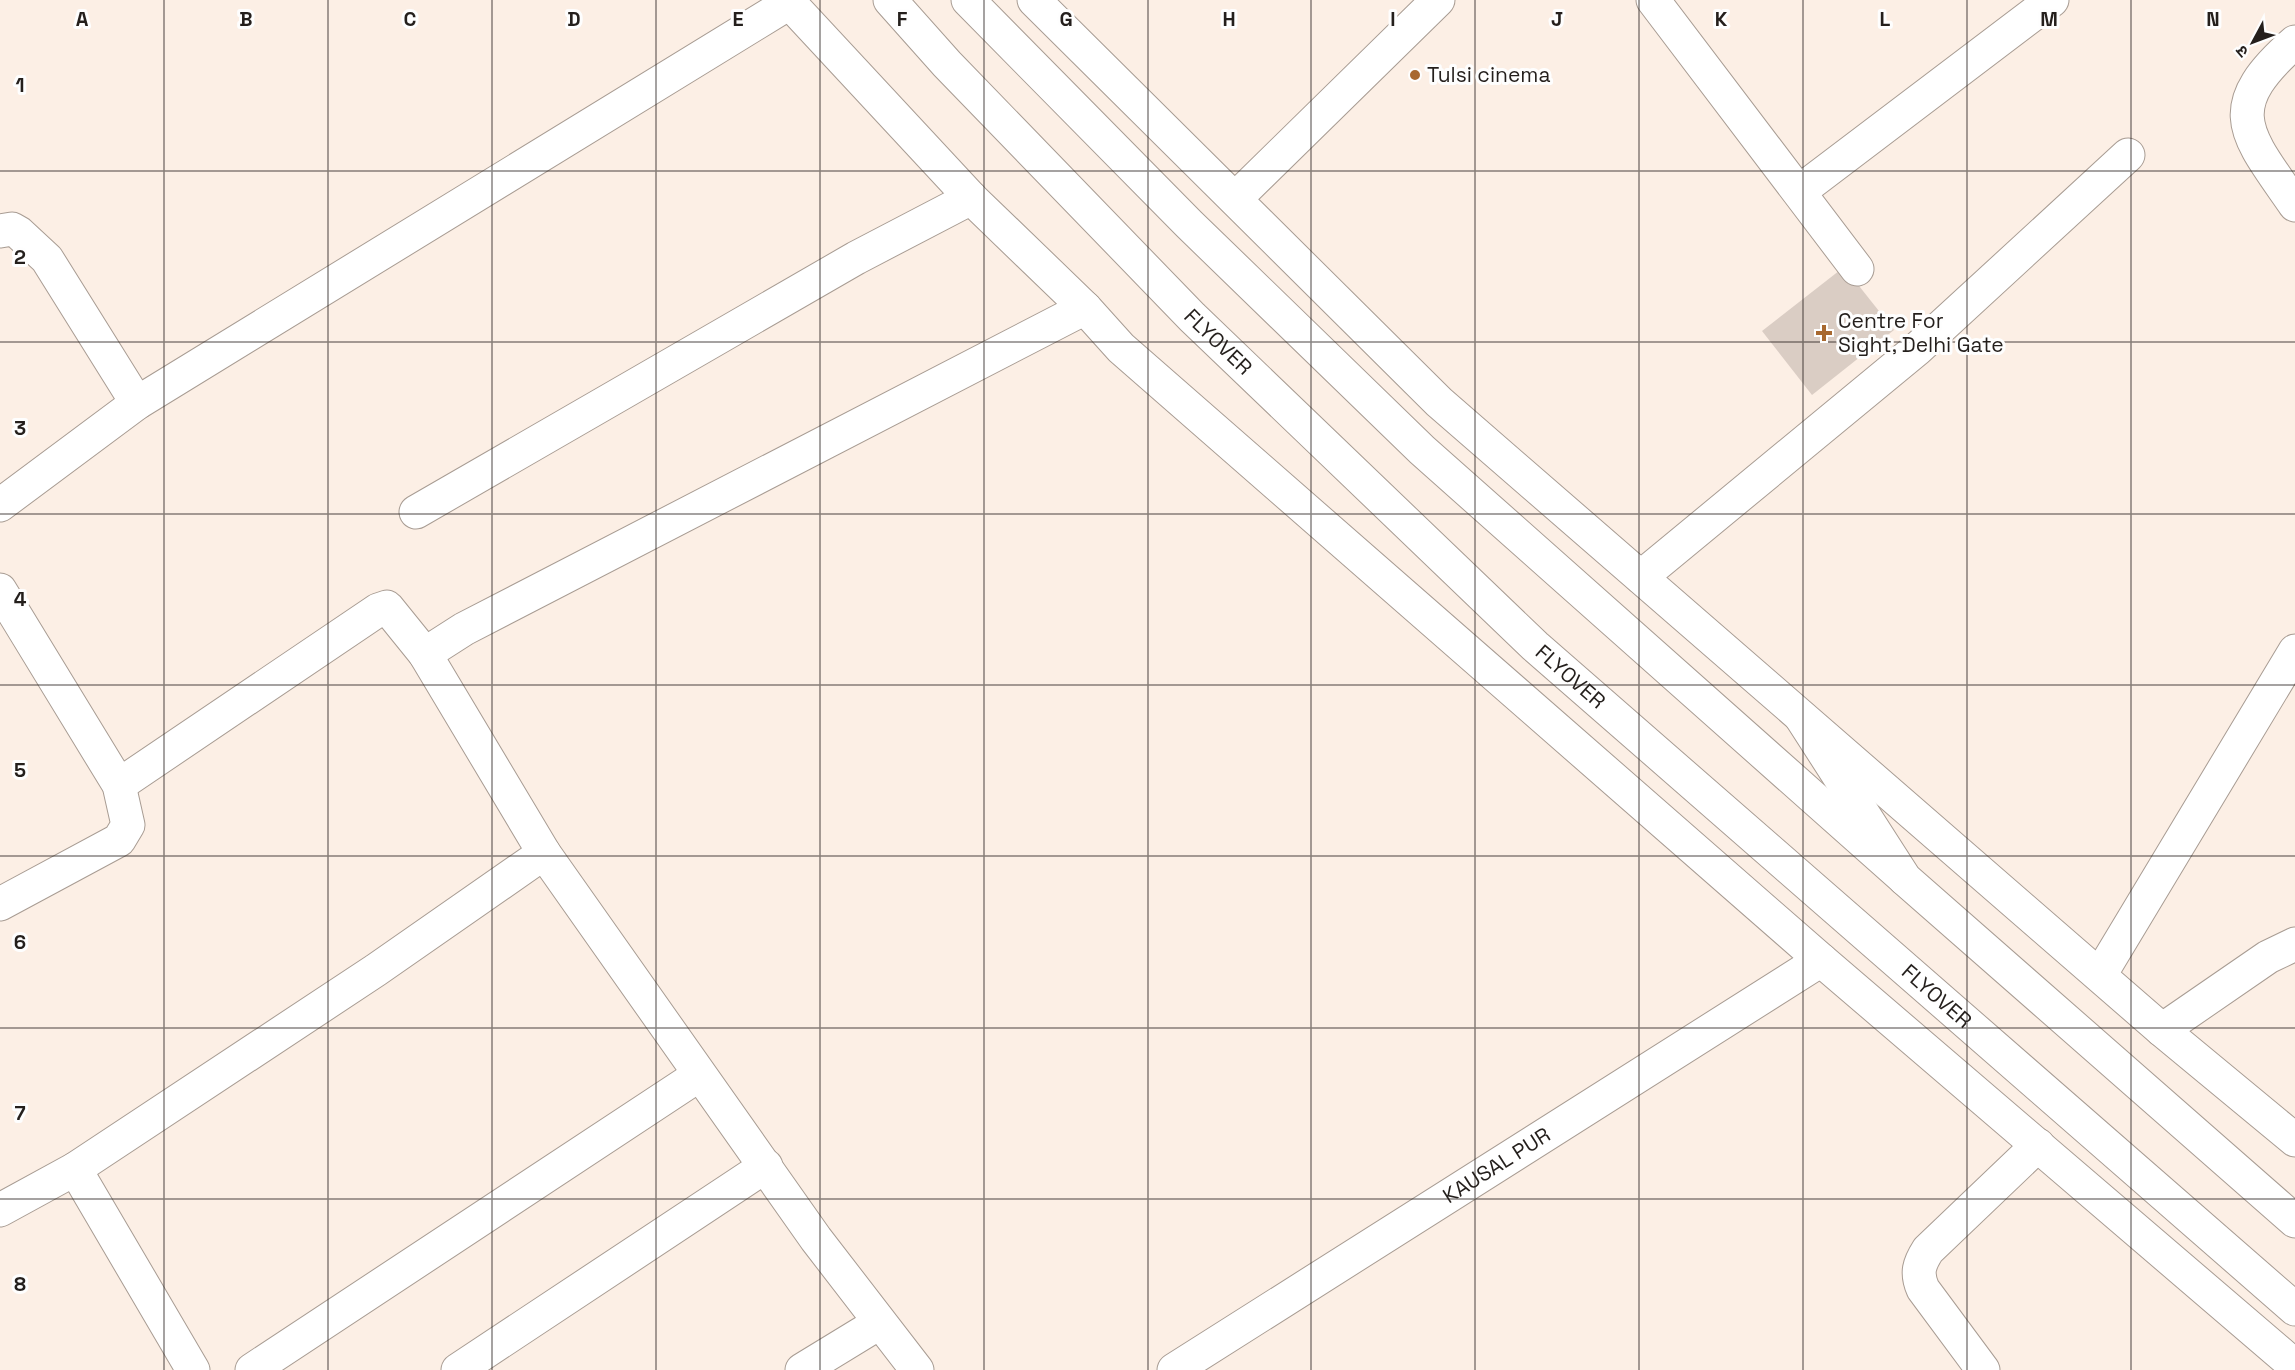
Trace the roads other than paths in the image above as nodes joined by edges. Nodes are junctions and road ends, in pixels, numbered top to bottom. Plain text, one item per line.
1 (890, 0) edge
2 (968, 0) edge
3 (1034, 0) edge
4 (1438, 0) edge
5 (1653, 0) edge
6 (2052, 0) edge
7 (788, 2) edge
8 (2295, 42) edge
9 (2128, 154) dead end
10 (1800, 191) junction
11 (971, 198) junction
12 (1235, 199) junction
13 (2295, 205) edge
14 (0, 231) edge
15 (1857, 269) dead end
16 (1085, 308) junction
17 (137, 403) junction
18 (0, 505) edge
19 (416, 512) dead end
20 (1641, 577) junction
21 (0, 590) edge
22 (2295, 651) edge
23 (425, 654) junction
24 (1801, 717) junction
25 (119, 785) junction
26 (544, 853) junction
27 (1905, 879) junction
28 (0, 904) edge
29 (2295, 944) edge
30 (1821, 960) junction
31 (2100, 975) junction
32 (2162, 1030) junction
33 (699, 1075) junction
34 (2295, 1140) edge
35 (2038, 1145) junction
36 (766, 1166) junction
37 (75, 1169) junction
38 (0, 1210) edge
39 (2295, 1221) edge
40 (2295, 1309) edge
41 (879, 1323) junction
42 (2295, 1366) edge
43 (193, 1370) edge
44 (252, 1370) edge
45 (458, 1370) edge
46 (802, 1370) edge
47 (917, 1370) edge
48 (1174, 1370) edge
49 (1983, 1370) edge

1 - 40 main road, FLYOVER
2 - 27 main road
3 - 12 main road
4 - 12 main road
5 - 10 main road
6 - 10 main road
7 - 11 main road
7 - 17 main road
8 - 13 main road
9 - 20 main road
10 - 15 main road
11 - 16 main road
11 - 19 main road
12 - 20 main road
14 - 17 main road
16 - 23 main road
16 - 30 main road
17 - 18 main road
20 - 24 main road
21 - 25 main road
22 - 31 main road
23 - 25 main road
23 - 26 main road
24 - 27 main road
24 - 31 main road
25 - 28 main road
26 - 33 main road
26 - 37 main road
27 - 39 main road
29 - 32 main road
30 - 35 main road
30 - 48 main road, KAUSAL PUR
31 - 32 main road
32 - 34 main road
33 - 36 main road
33 - 44 main road
35 - 42 main road
35 - 49 main road
36 - 41 main road
36 - 45 main road
37 - 38 main road
37 - 43 main road
41 - 46 main road
41 - 47 main road

